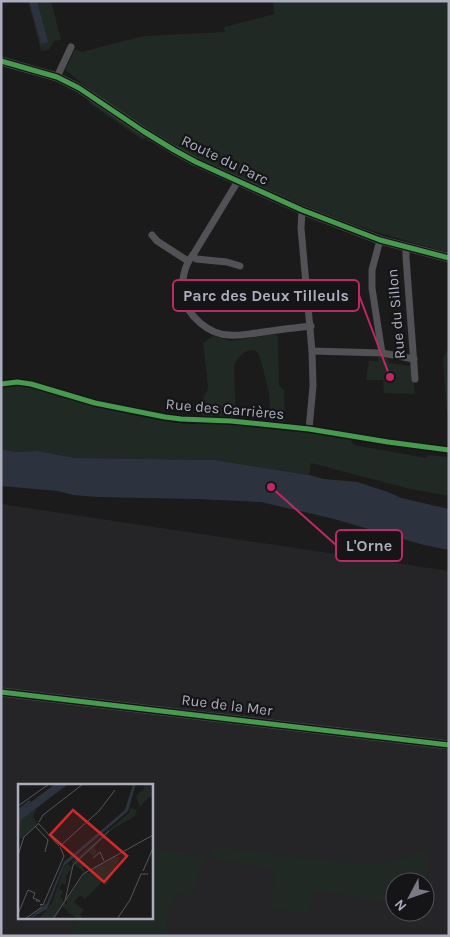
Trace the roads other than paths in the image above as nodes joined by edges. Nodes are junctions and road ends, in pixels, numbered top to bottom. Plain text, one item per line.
1 (71, 47) dead end
2 (1, 61) edge
3 (57, 78) junction
4 (238, 182) junction
5 (302, 210) junction
6 (152, 235) dead end
7 (380, 240) junction
8 (406, 246) junction
9 (190, 258) junction
10 (449, 258) edge
11 (240, 266) dead end
12 (311, 326) junction
13 (312, 351) junction
14 (382, 353) junction
15 (414, 359) junction
16 (415, 379) dead end
17 (1, 384) edge
18 (310, 428) junction
19 (449, 450) edge
20 (1, 692) edge
21 (449, 746) edge

1 - 3 street
2 - 3 street, Route du Parc
3 - 4 street, Route du Parc
4 - 5 street, Route du Parc
4 - 9 street
5 - 7 street, Route du Parc
5 - 12 street
6 - 9 street
7 - 8 street, Route du Parc
7 - 14 street
8 - 10 street, Route du Parc
8 - 15 street, Rue du Sillon
9 - 11 street
9 - 12 street
12 - 13 street
13 - 14 street
13 - 18 street
14 - 15 street
15 - 16 street, Rue du Sillon
17 - 18 street, Rue des Carrières
18 - 19 street, Rue des Carrières
20 - 21 street, Rue de la Mer

